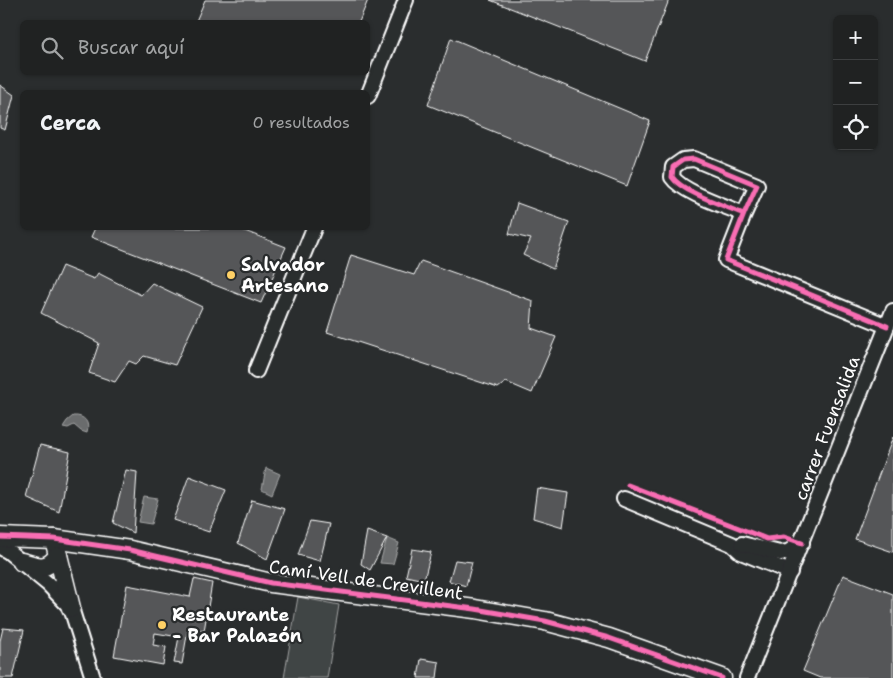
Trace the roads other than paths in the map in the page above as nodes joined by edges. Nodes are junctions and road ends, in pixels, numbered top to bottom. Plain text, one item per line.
1 (406, 0) edge
2 (370, 91) edge
3 (744, 214) junction
4 (313, 230) edge
5 (893, 311) edge
6 (887, 326) junction
7 (256, 371) dead end
8 (624, 499) dead end
9 (0, 537) edge
10 (732, 544) junction
11 (802, 544) junction
12 (0, 547) edge
13 (56, 547) junction
14 (22, 562) junction
15 (790, 572) junction
16 (71, 608) junction
17 (93, 678) edge
18 (722, 678) edge
19 (747, 678) edge

1 - 2 street
3 - 3 street
3 - 6 street
4 - 7 street
5 - 6 street, carrer Fuensalida
6 - 11 street, carrer Fuensalida
8 - 10 street
9 - 13 street, Camí Vell de Crevillent
10 - 11 street
10 - 15 street
11 - 15 street, carrer Fuensalida
12 - 14 street
13 - 14 street
13 - 16 street
13 - 18 street, Camí Vell de Crevillent
14 - 16 street
15 - 19 street, carrer Fuensalida
16 - 17 street

